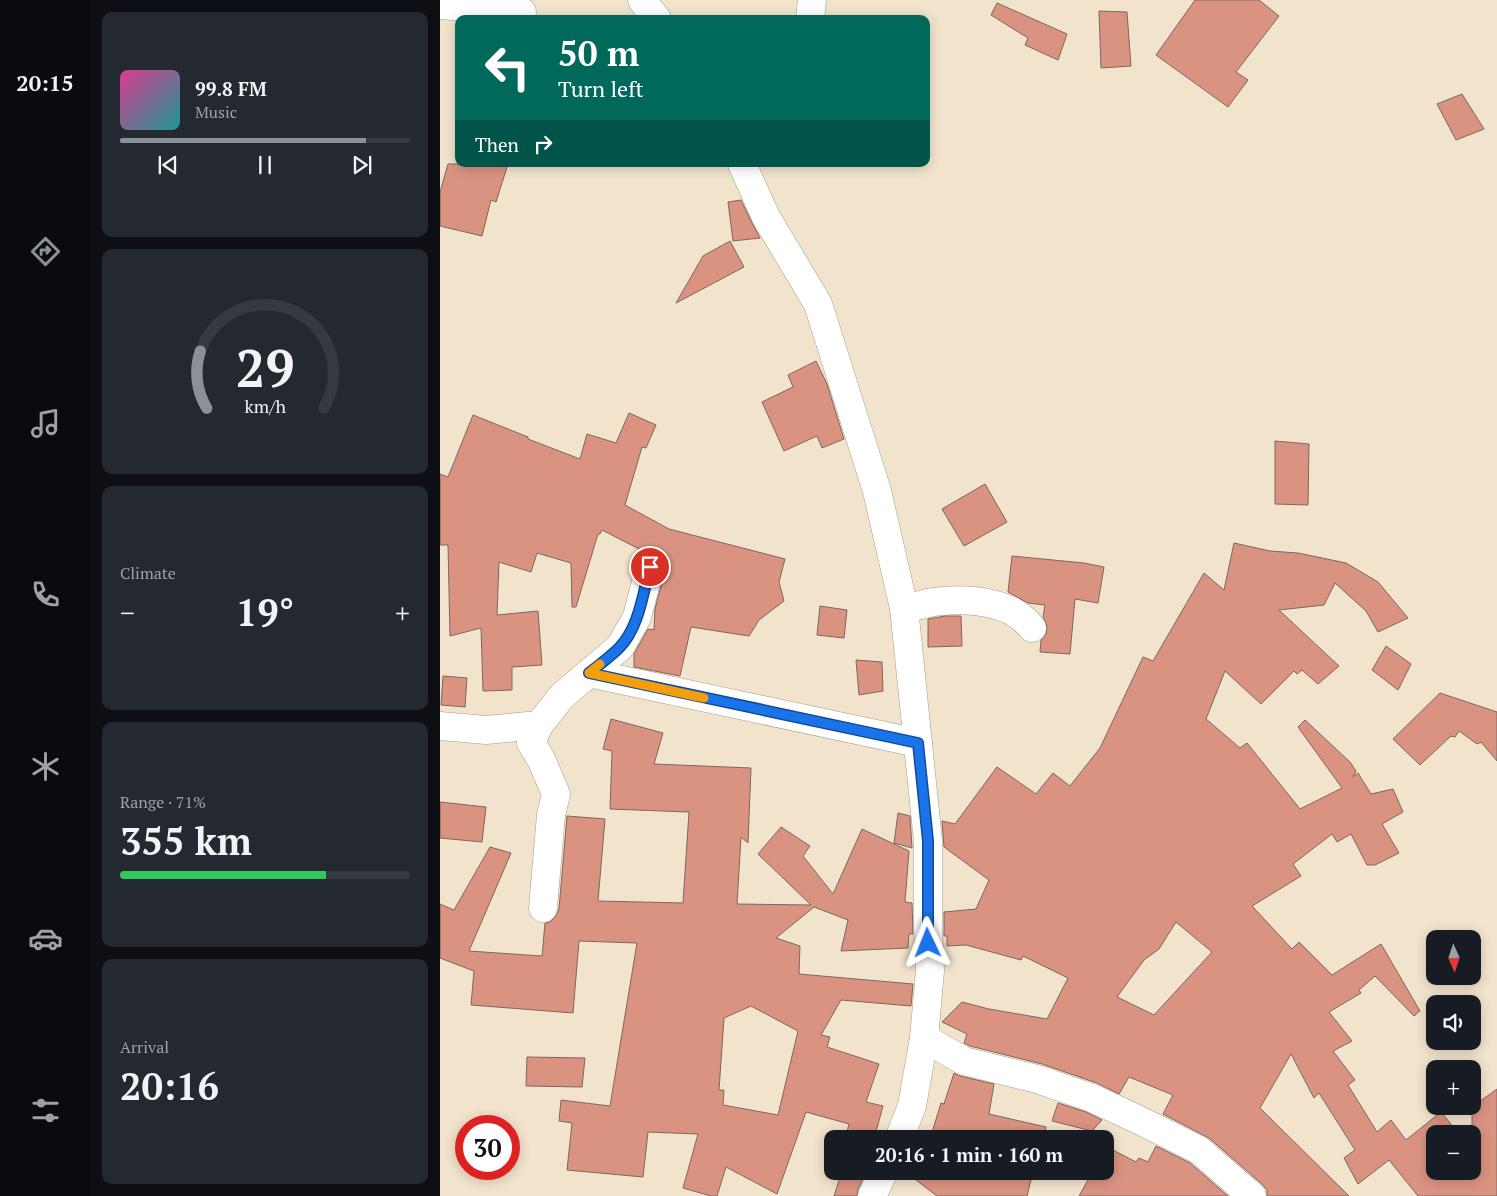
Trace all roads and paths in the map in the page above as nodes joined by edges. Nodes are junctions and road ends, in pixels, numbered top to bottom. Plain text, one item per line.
1 (642, 0) edge
2 (812, 0) edge
3 (440, 4) edge
4 (522, 12) dead end
5 (654, 15) edge
6 (810, 15) edge
7 (743, 167) edge
8 (650, 567) dead end
9 (904, 608) junction
10 (1032, 628) dead end
11 (589, 673) junction
12 (539, 725) junction
13 (440, 726) edge
14 (918, 743) junction
15 (543, 908) dead end
16 (924, 1038) junction
17 (903, 1130) edge
18 (880, 1180) edge
19 (872, 1196) edge
20 (1252, 1196) edge

1 - 5 street
2 - 6 street
3 - 4 street
7 - 9 street
8 - 11 street
9 - 10 street
9 - 14 street
11 - 12 street
11 - 14 street
12 - 13 street
12 - 15 street
14 - 16 street
16 - 17 street
16 - 20 street
18 - 19 street

